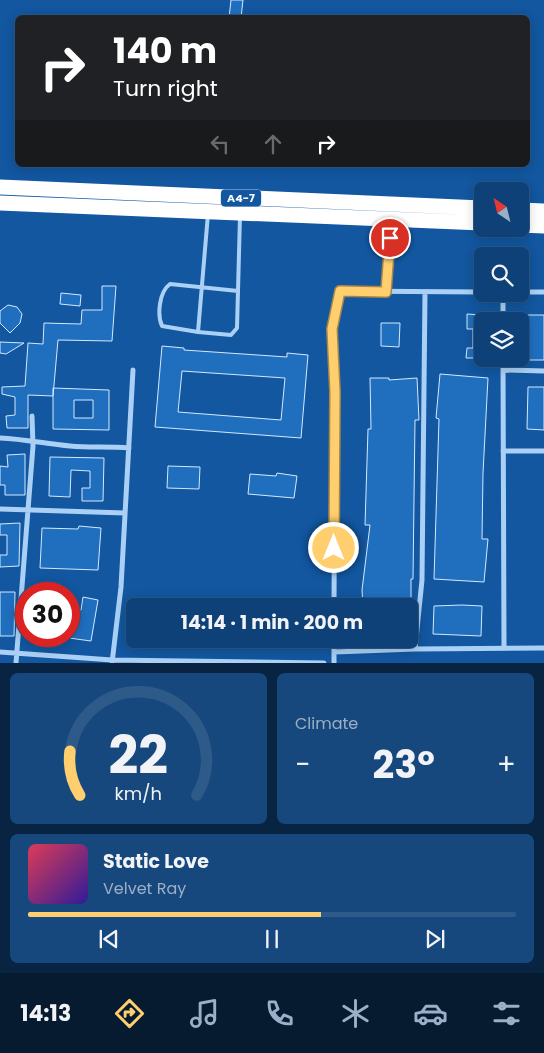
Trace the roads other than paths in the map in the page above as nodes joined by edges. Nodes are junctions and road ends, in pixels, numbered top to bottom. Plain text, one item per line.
1 (0, 187) edge
2 (0, 204) edge
3 (474, 208) edge
4 (529, 210) edge
5 (544, 211) edge
6 (208, 212) junction
7 (240, 213) junction
8 (391, 220) junction
9 (474, 223) edge
10 (529, 225) edge
11 (544, 226) edge
12 (202, 287) junction
13 (238, 290) junction
14 (386, 292) junction
15 (425, 292) junction
16 (474, 292) edge
17 (529, 292) edge
18 (544, 292) edge
19 (198, 332) junction
20 (133, 370) dead end
21 (503, 370) joint
22 (544, 371) edge
23 (32, 416) dead end
24 (0, 438) edge
25 (33, 440) junction
26 (129, 448) junction
27 (503, 450) junction
28 (544, 452) edge
29 (0, 509) edge
30 (28, 512) junction
31 (125, 513) junction
32 (334, 598) edge
33 (418, 619) edge
34 (504, 647) junction
35 (334, 648) edge
36 (415, 648) edge
37 (418, 648) edge
38 (544, 648) edge
39 (0, 652) edge
40 (334, 652) junction
41 (17, 653) junction
42 (112, 662) edge
43 (16, 663) edge
44 (228, 663) edge
45 (324, 663) edge
46 (334, 663) edge

1 - 3 highway, A4-7
2 - 6 highway, A4-7
4 - 5 highway
6 - 7 highway, A4-7
6 - 12 lane
7 - 8 highway, A4-7
7 - 13 lane
8 - 9 highway, A4-7
8 - 14 street
10 - 11 highway
12 - 13 lane
12 - 19 lane
12 - 19 lane
13 - 19 lane
14 - 15 street
14 - 32 street
15 - 16 street
15 - 33 street
17 - 18 street
20 - 26 street
21 - 22 street
21 - 27 street
23 - 25 street
24 - 25 street
25 - 26 street
25 - 30 street
26 - 31 street
27 - 28 street
27 - 34 street
29 - 30 street
30 - 31 street
30 - 41 street
31 - 42 street
34 - 37 street
34 - 38 street
35 - 40 street
36 - 40 street
39 - 41 street
40 - 46 street
41 - 42 street
41 - 43 street
42 - 44 street
44 - 45 street

